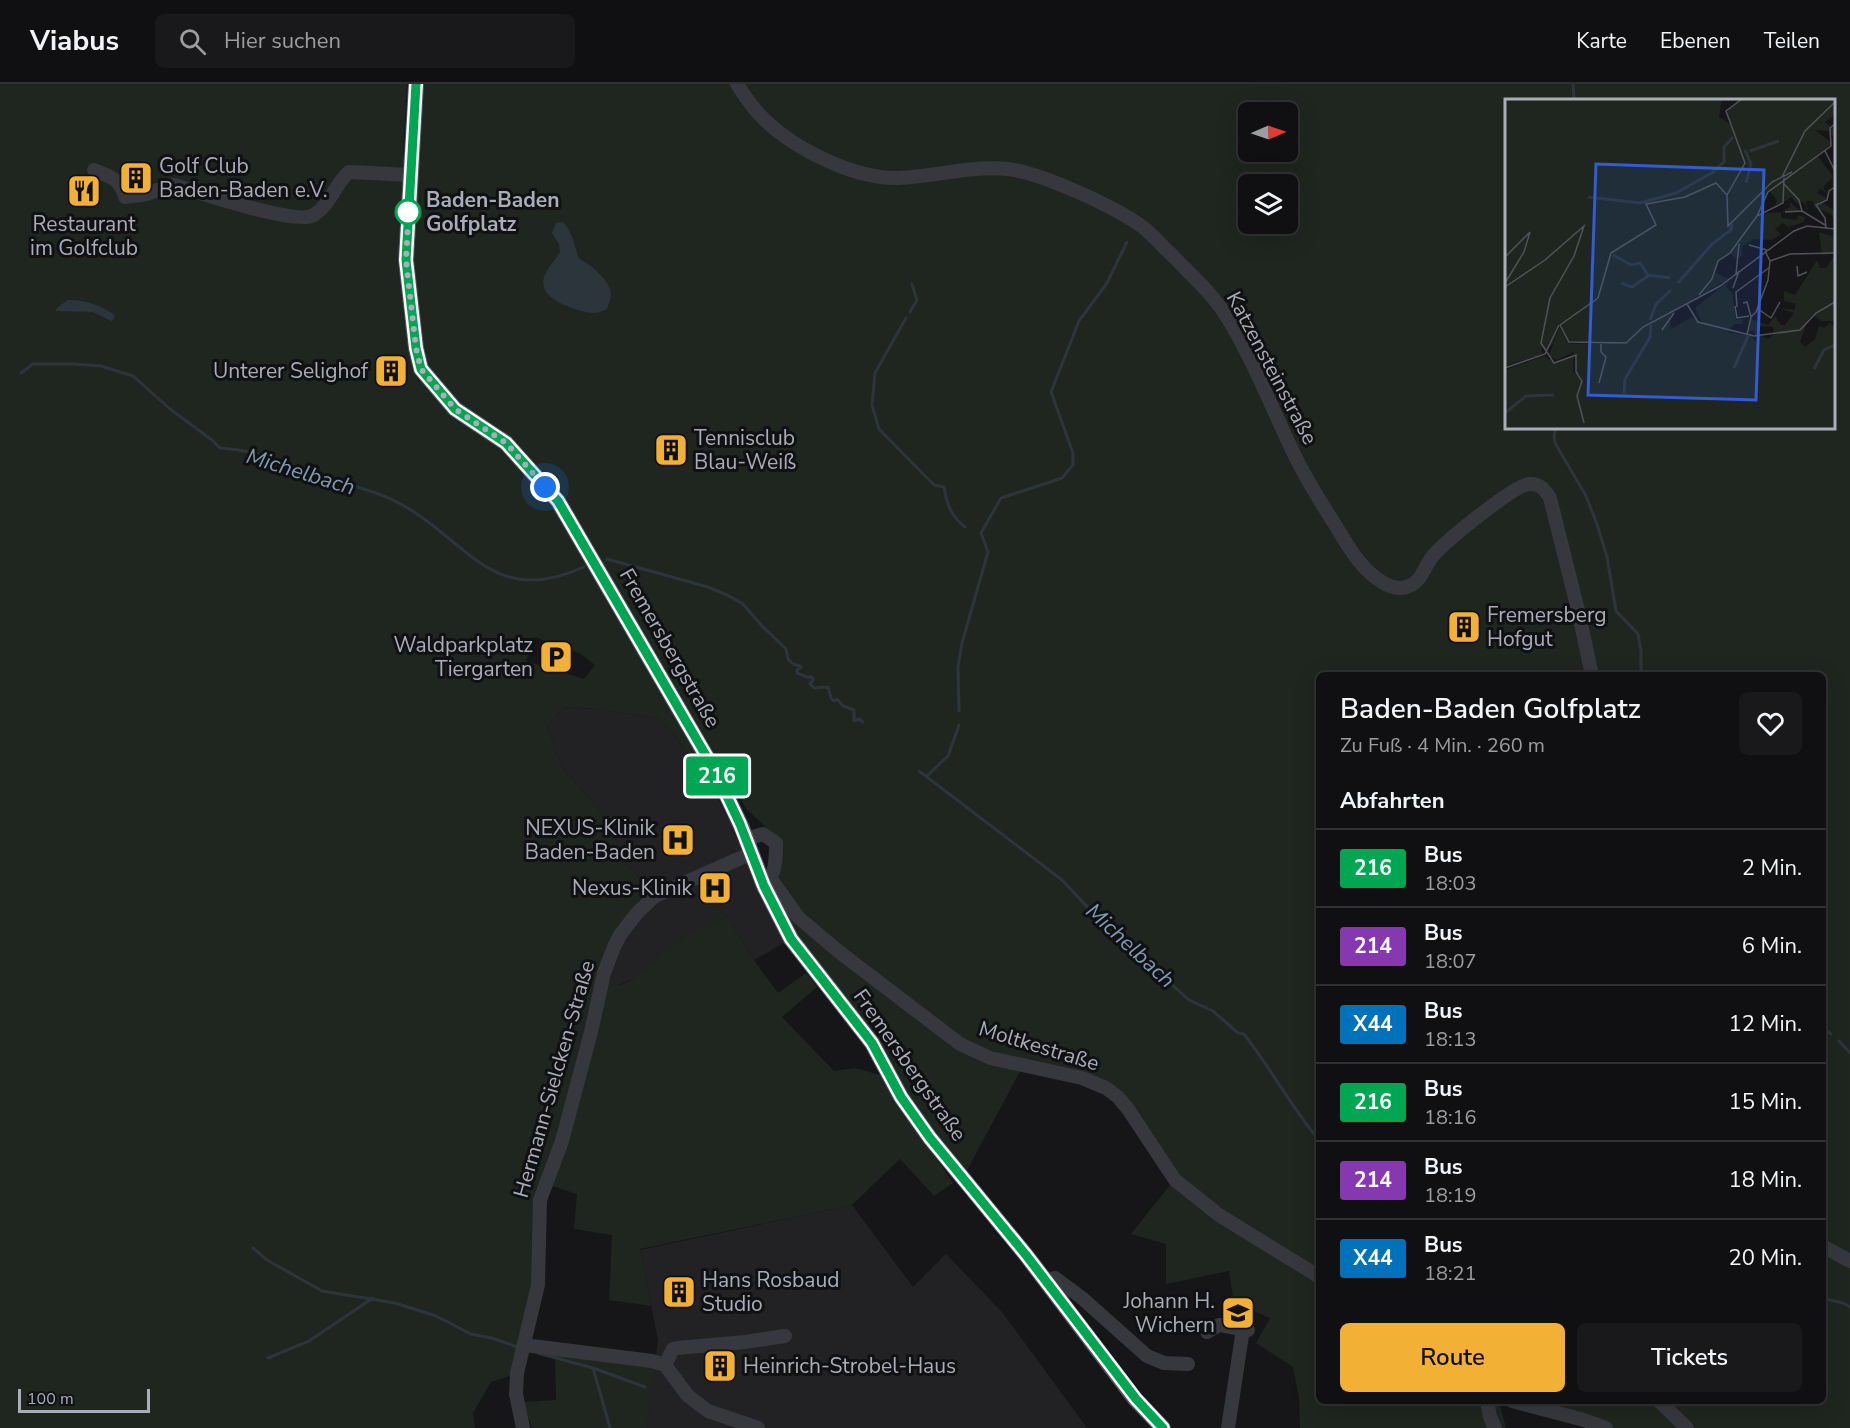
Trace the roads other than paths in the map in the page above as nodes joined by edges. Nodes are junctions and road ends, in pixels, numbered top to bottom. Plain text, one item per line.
1 (416, 84) edge
2 (737, 84) edge
3 (94, 170) dead end
4 (411, 175) junction
5 (1591, 672) edge
6 (749, 846) junction
7 (767, 883) junction
8 (1826, 1248) edge
9 (1850, 1262) edge
10 (1316, 1275) edge
11 (1046, 1281) junction
12 (1207, 1332) dead end
13 (785, 1336) dead end
14 (523, 1348) junction
15 (1188, 1364) dead end
16 (665, 1365) junction
17 (1487, 1404) edge
18 (1523, 1404) edge
19 (1662, 1404) edge
20 (731, 1424) edge
21 (1232, 1426) edge
22 (522, 1428) edge
23 (758, 1428) edge
24 (1163, 1428) edge
25 (1495, 1428) edge
26 (1606, 1428) edge
27 (1687, 1428) edge

1 - 4 main road, Fremersbergstraße
2 - 5 street, Katzensteinstraße
3 - 4 street
4 - 6 main road, Fremersbergstraße
6 - 7 main road, Fremersbergstraße
6 - 7 street
6 - 14 street, Hermann-Sielcken-Straße
7 - 10 street, Moltkestraße
7 - 11 main road, Fremersbergstraße
8 - 9 street
11 - 15 street
11 - 24 main road, Fremersbergstraße
12 - 21 street
13 - 16 street
14 - 16 street
14 - 22 street, Hermann-Sielcken-Straße
16 - 20 street
17 - 25 street
18 - 26 street
19 - 27 street
20 - 23 street

